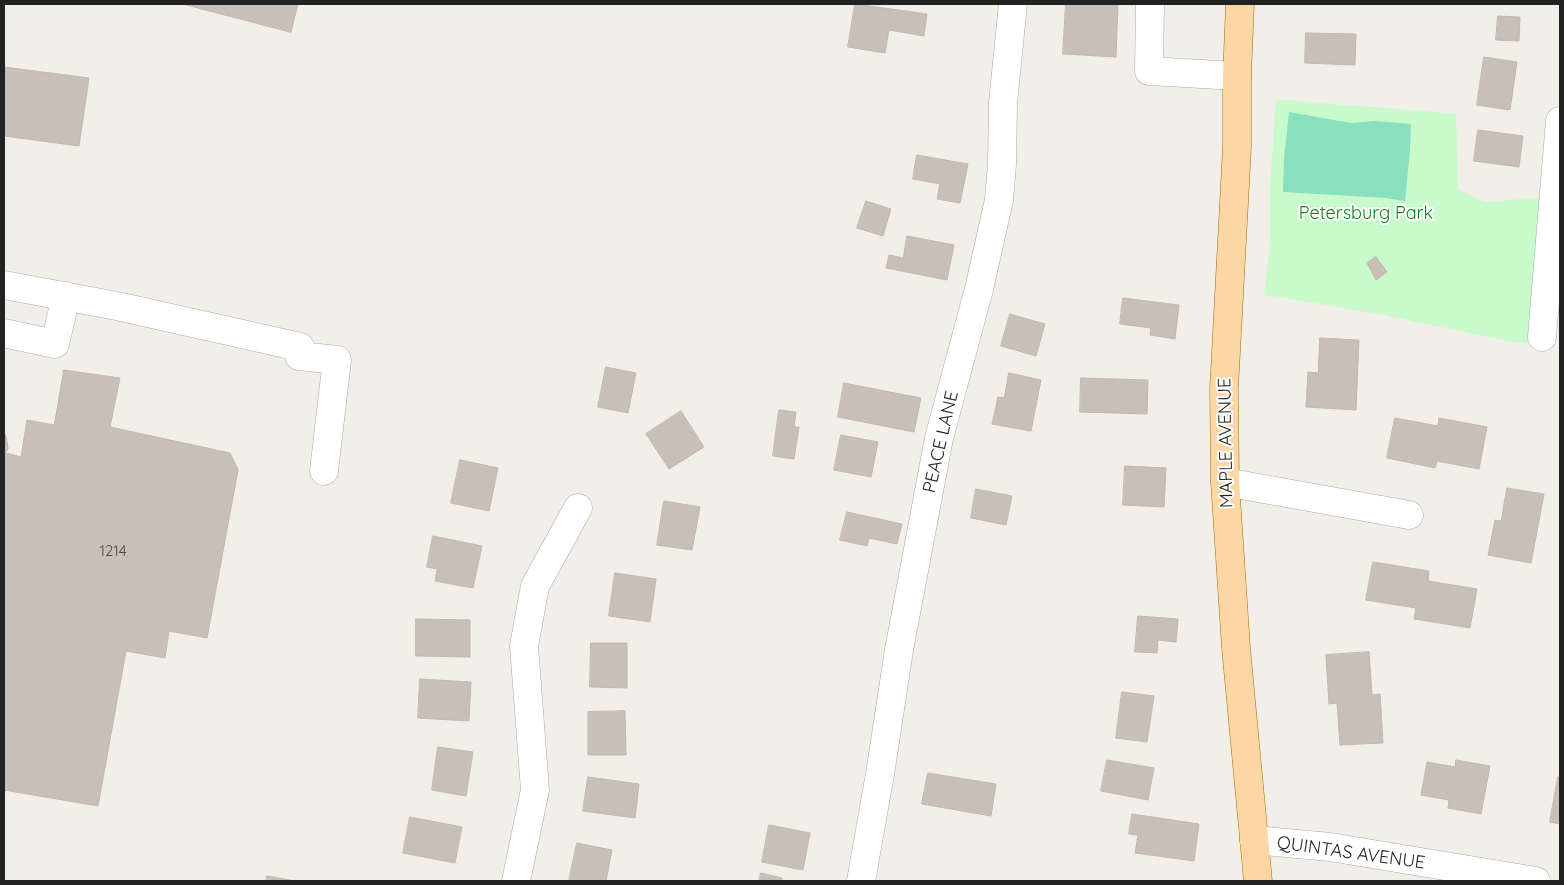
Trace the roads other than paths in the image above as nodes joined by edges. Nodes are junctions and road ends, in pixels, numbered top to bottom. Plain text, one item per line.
1 (1013, 4) edge
2 (1150, 4) edge
3 (1240, 4) edge
4 (1237, 76) junction
5 (1560, 121) edge
6 (4, 285) edge
7 (66, 296) junction
8 (4, 333) edge
9 (1542, 337) dead end
10 (324, 471) dead end
11 (1225, 482) junction
12 (578, 508) dead end
13 (1409, 515) dead end
14 (1254, 840) junction
15 (516, 881) edge
16 (861, 881) edge
17 (1258, 881) edge
18 (1536, 881) edge

1 - 16 street, PEACE LANE
2 - 4 street
3 - 4 main road, MAPLE AVENUE
4 - 11 main road, MAPLE AVENUE
5 - 9 street
6 - 7 street
7 - 8 street
7 - 10 street
11 - 13 street
11 - 14 main road, MAPLE AVENUE
12 - 15 street
14 - 17 main road, MAPLE AVENUE
14 - 18 street, QUINTAS AVENUE

